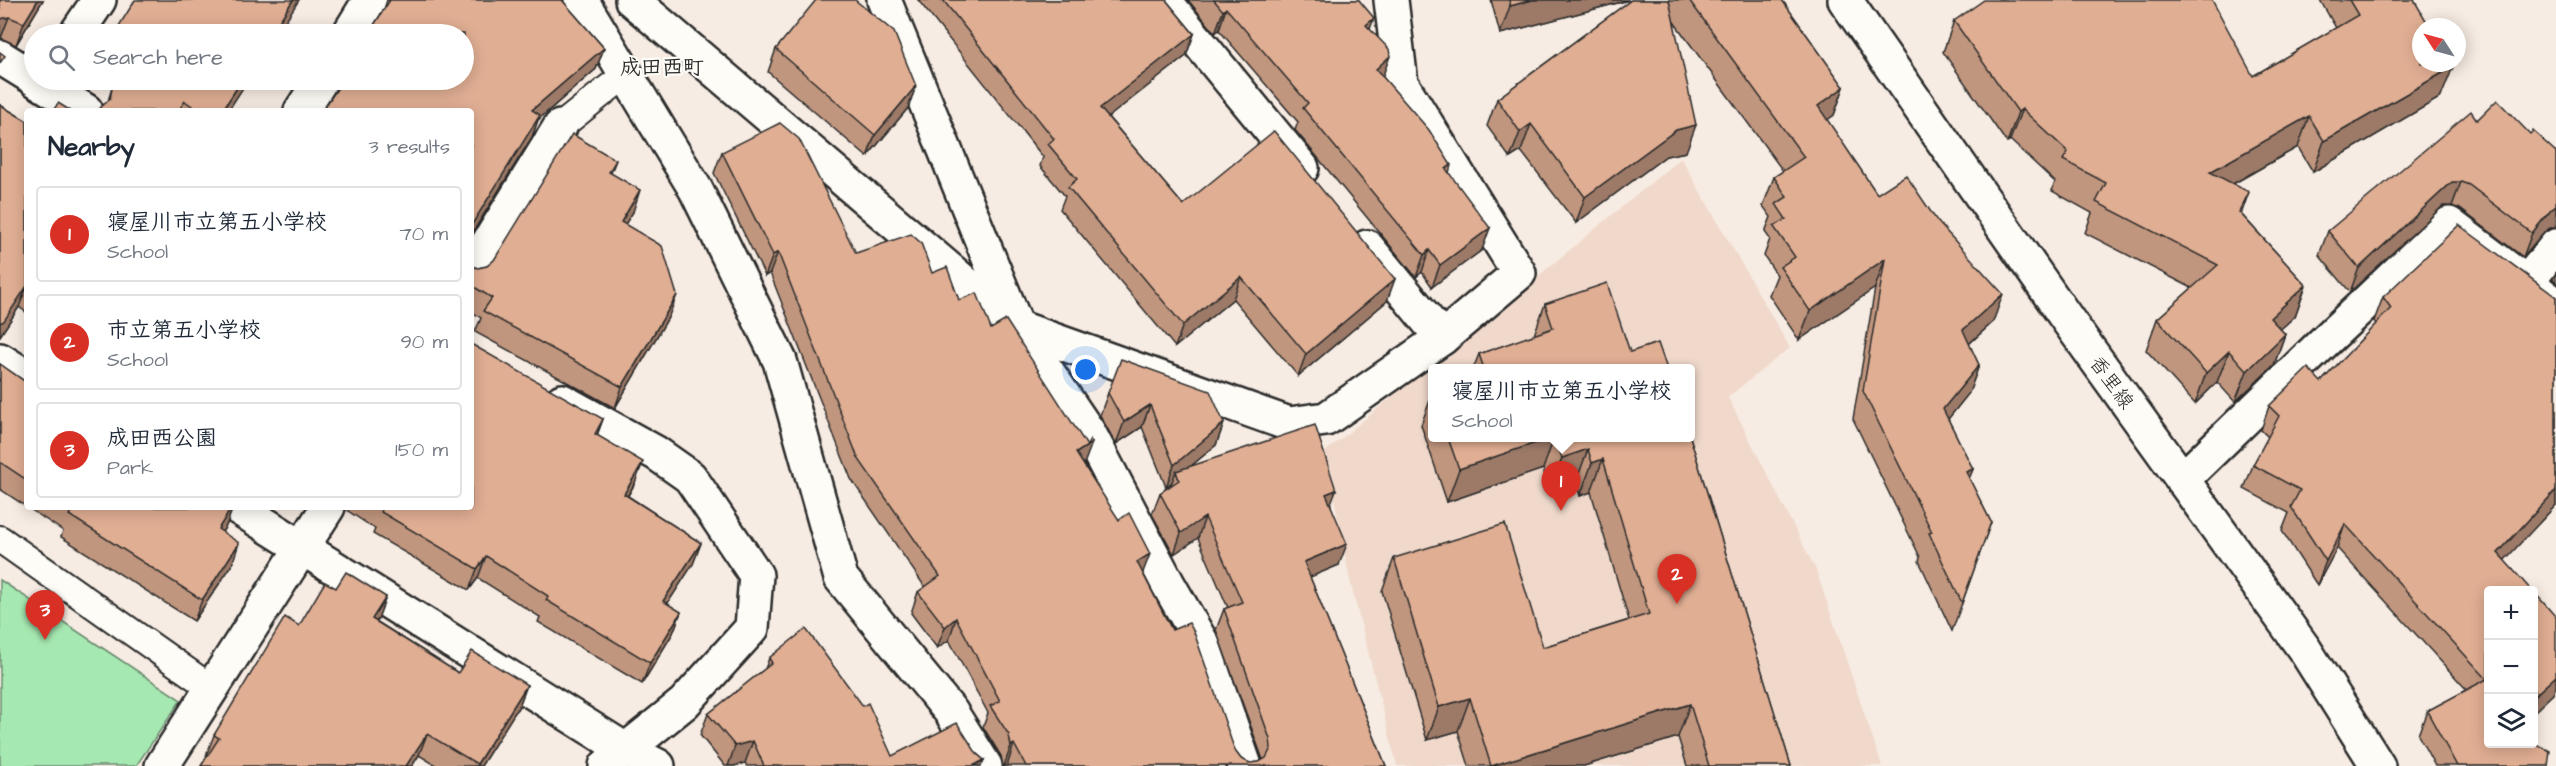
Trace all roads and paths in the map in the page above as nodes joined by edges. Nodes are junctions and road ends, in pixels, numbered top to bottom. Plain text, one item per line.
1 (99, 0) edge
2 (370, 0) edge
3 (581, 0) edge
4 (632, 0) edge
5 (885, 0) edge
6 (1164, 0) edge
7 (1391, 0) edge
8 (1845, 0) edge
9 (83, 24) edge
10 (355, 24) edge
11 (0, 57) edge
12 (24, 70) edge
13 (626, 74) junction
14 (56, 90) edge
15 (315, 90) edge
16 (83, 108) edge
17 (304, 108) edge
18 (561, 127) joint
19 (1322, 192) edge
20 (1352, 228) edge
21 (2556, 246) edge
22 (474, 266) edge
23 (2527, 282) junction
24 (2556, 305) edge
25 (1017, 327) junction
26 (1442, 338) junction
27 (0, 360) edge
28 (24, 375) edge
29 (533, 384) edge
30 (2182, 480) junction
31 (242, 510) edge
32 (326, 510) edge
33 (0, 539) edge
34 (303, 548) junction
35 (211, 688) junction
36 (615, 757) edge
37 (162, 766) edge
38 (658, 766) edge
39 (985, 766) edge
40 (1245, 766) edge
41 (2378, 766) edge

1 - 9 street
2 - 10 street
3 - 13 street
4 - 25 street
5 - 25 street
6 - 19 street
7 - 26 street
8 - 30 street, 香里線
11 - 12 street
13 - 18 lane
13 - 39 street
14 - 16 street
15 - 17 street
18 - 22 street
20 - 26 street
21 - 23 street
23 - 24 street
23 - 30 street
25 - 26 street
25 - 40 street
27 - 28 street
29 - 36 street
30 - 41 street, 香里線
31 - 34 street
32 - 34 street
33 - 35 lane
34 - 35 street
34 - 36 street
35 - 37 street
36 - 38 street

